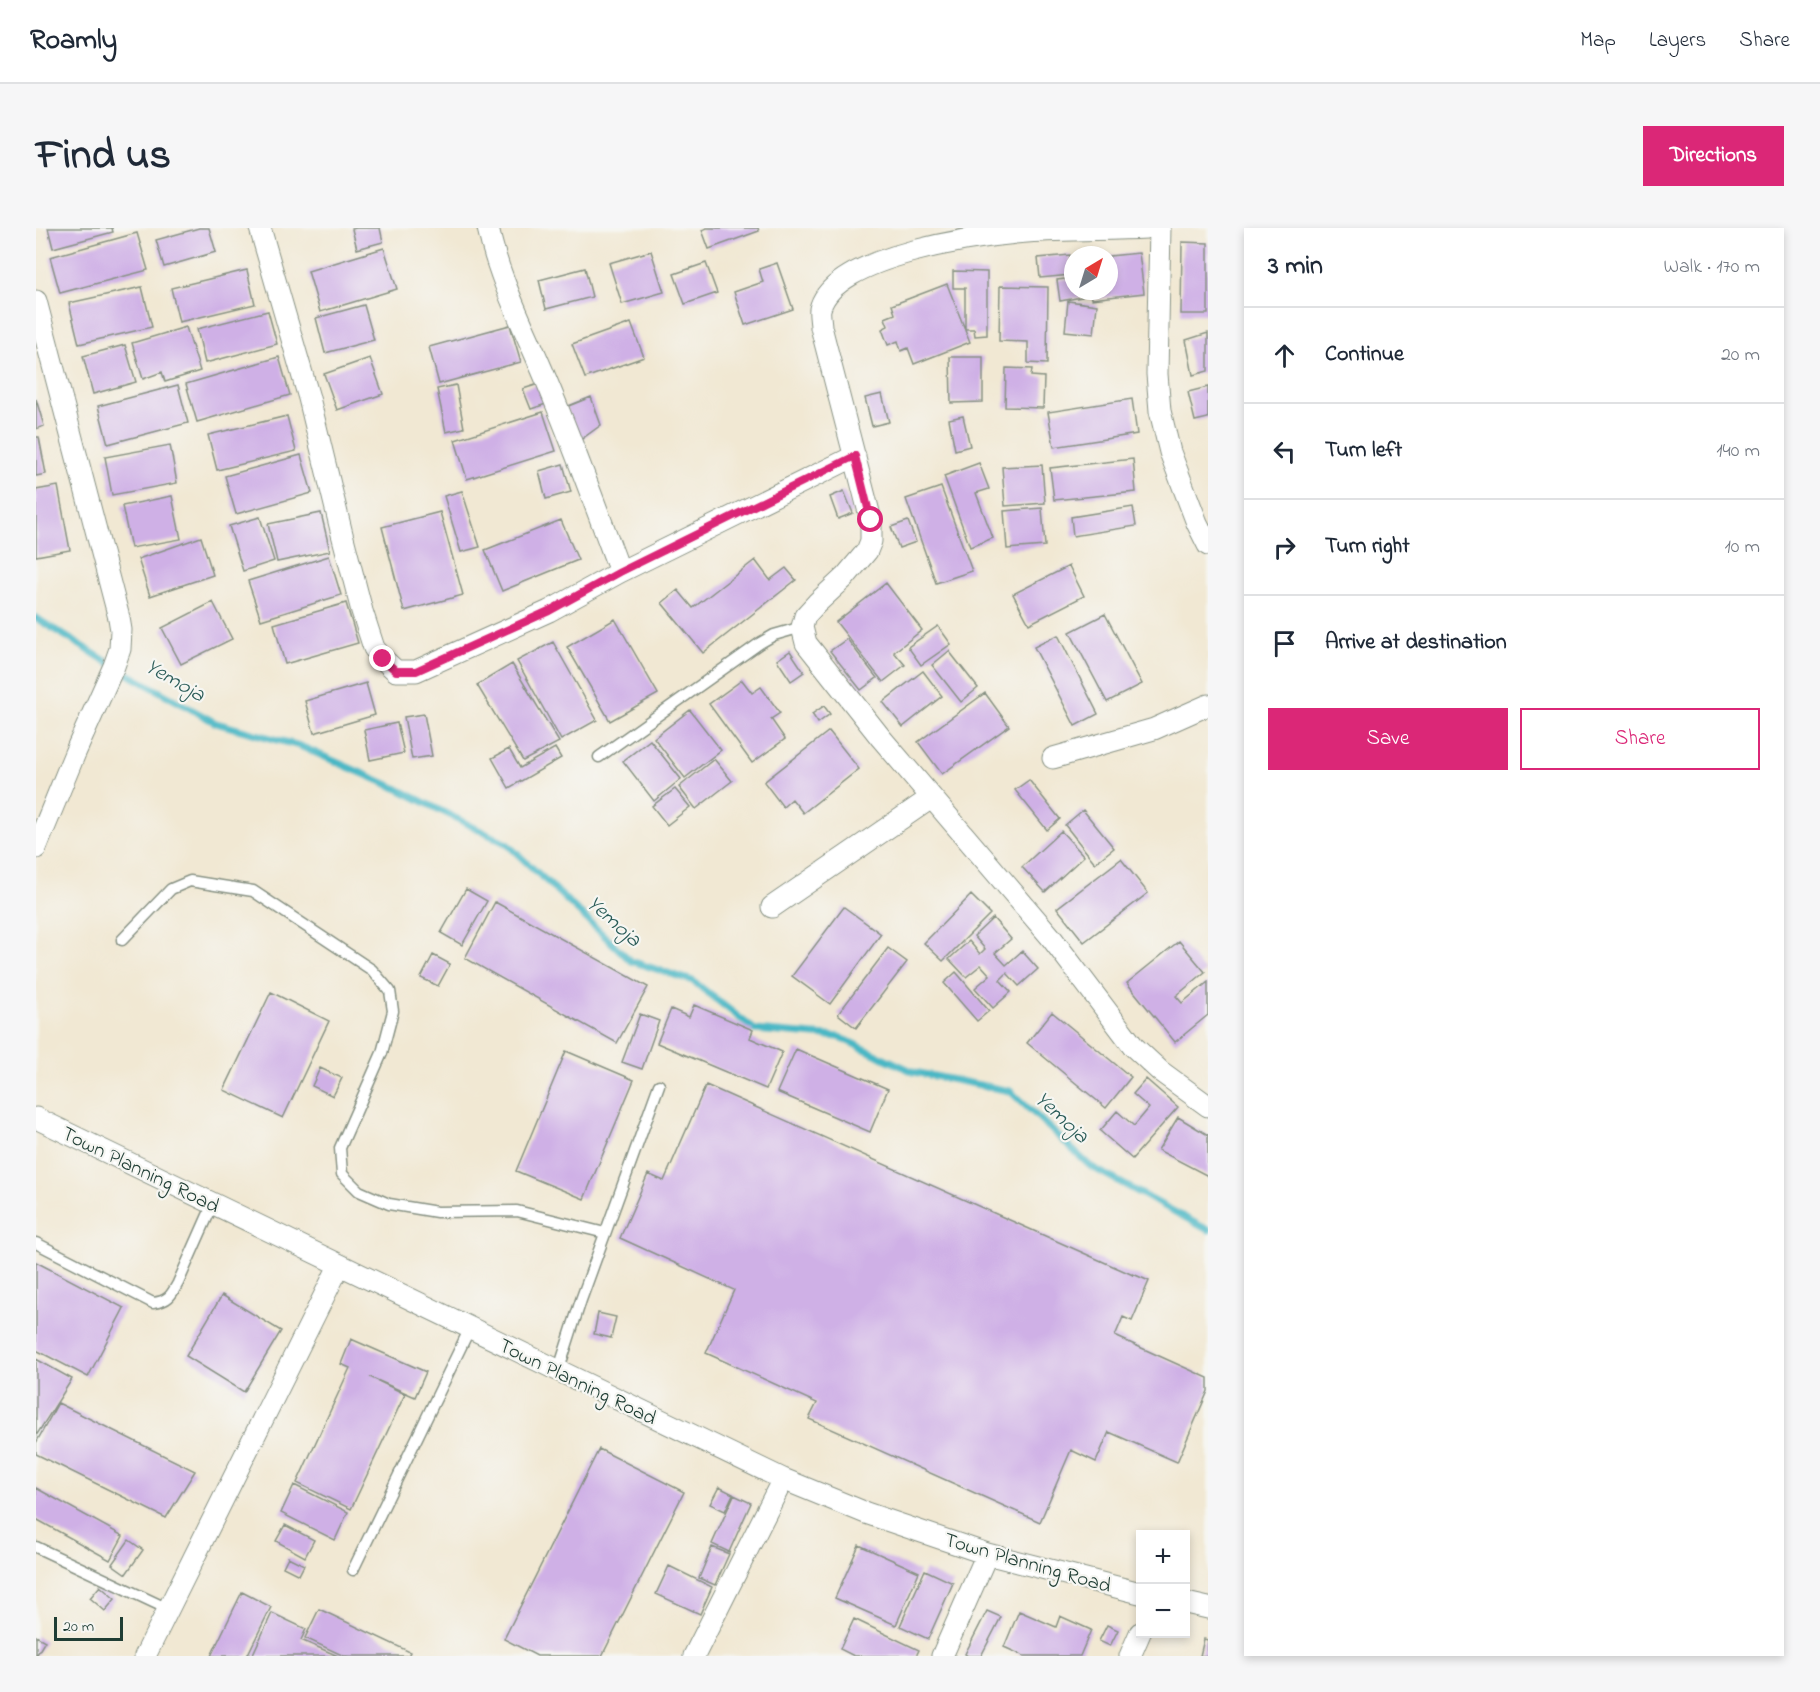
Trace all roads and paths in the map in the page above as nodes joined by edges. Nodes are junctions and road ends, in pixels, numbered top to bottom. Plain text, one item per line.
1 (260, 228) edge
2 (488, 228) edge
3 (1146, 228) edge
4 (1160, 228) edge
5 (36, 302) edge
6 (855, 456) junction
7 (1208, 545) edge
8 (620, 572) junction
9 (802, 627) junction
10 (1208, 705) edge
11 (599, 757) dead end
12 (1053, 758) dead end
13 (931, 798) junction
14 (36, 848) edge
15 (772, 907) dead end
16 (122, 940) dead end
17 (658, 1085) dead end
18 (1208, 1106) edge
19 (36, 1118) edge
20 (213, 1204) junction
21 (605, 1233) junction
22 (36, 1243) edge
23 (339, 1266) junction
24 (470, 1328) junction
25 (558, 1372) junction
26 (783, 1479) junction
27 (36, 1547) edge
28 (987, 1554) junction
29 (353, 1570) dead end
30 (1136, 1592) edge
31 (1190, 1604) edge
32 (1208, 1608) edge
33 (168, 1609) junction
34 (1138, 1638) edge
35 (145, 1656) edge
36 (694, 1656) edge
37 (942, 1656) edge
38 (1130, 1656) edge

1 - 8 street
2 - 8 street
3 - 6 street
4 - 7 street
5 - 14 street
6 - 8 street
6 - 9 street
9 - 11 lane
9 - 13 street
10 - 12 street
13 - 15 street
13 - 18 street
16 - 21 lane
17 - 21 lane
19 - 20 street, Town Planning Road
20 - 22 lane
20 - 23 street, Town Planning Road
21 - 25 lane
23 - 24 street, Town Planning Road
23 - 33 street
24 - 25 street, Town Planning Road
24 - 29 lane
25 - 26 street, Town Planning Road
26 - 28 street, Town Planning Road
26 - 36 street
27 - 33 lane
28 - 30 street, Town Planning Road
28 - 37 street
31 - 32 street
33 - 35 street
34 - 38 street

